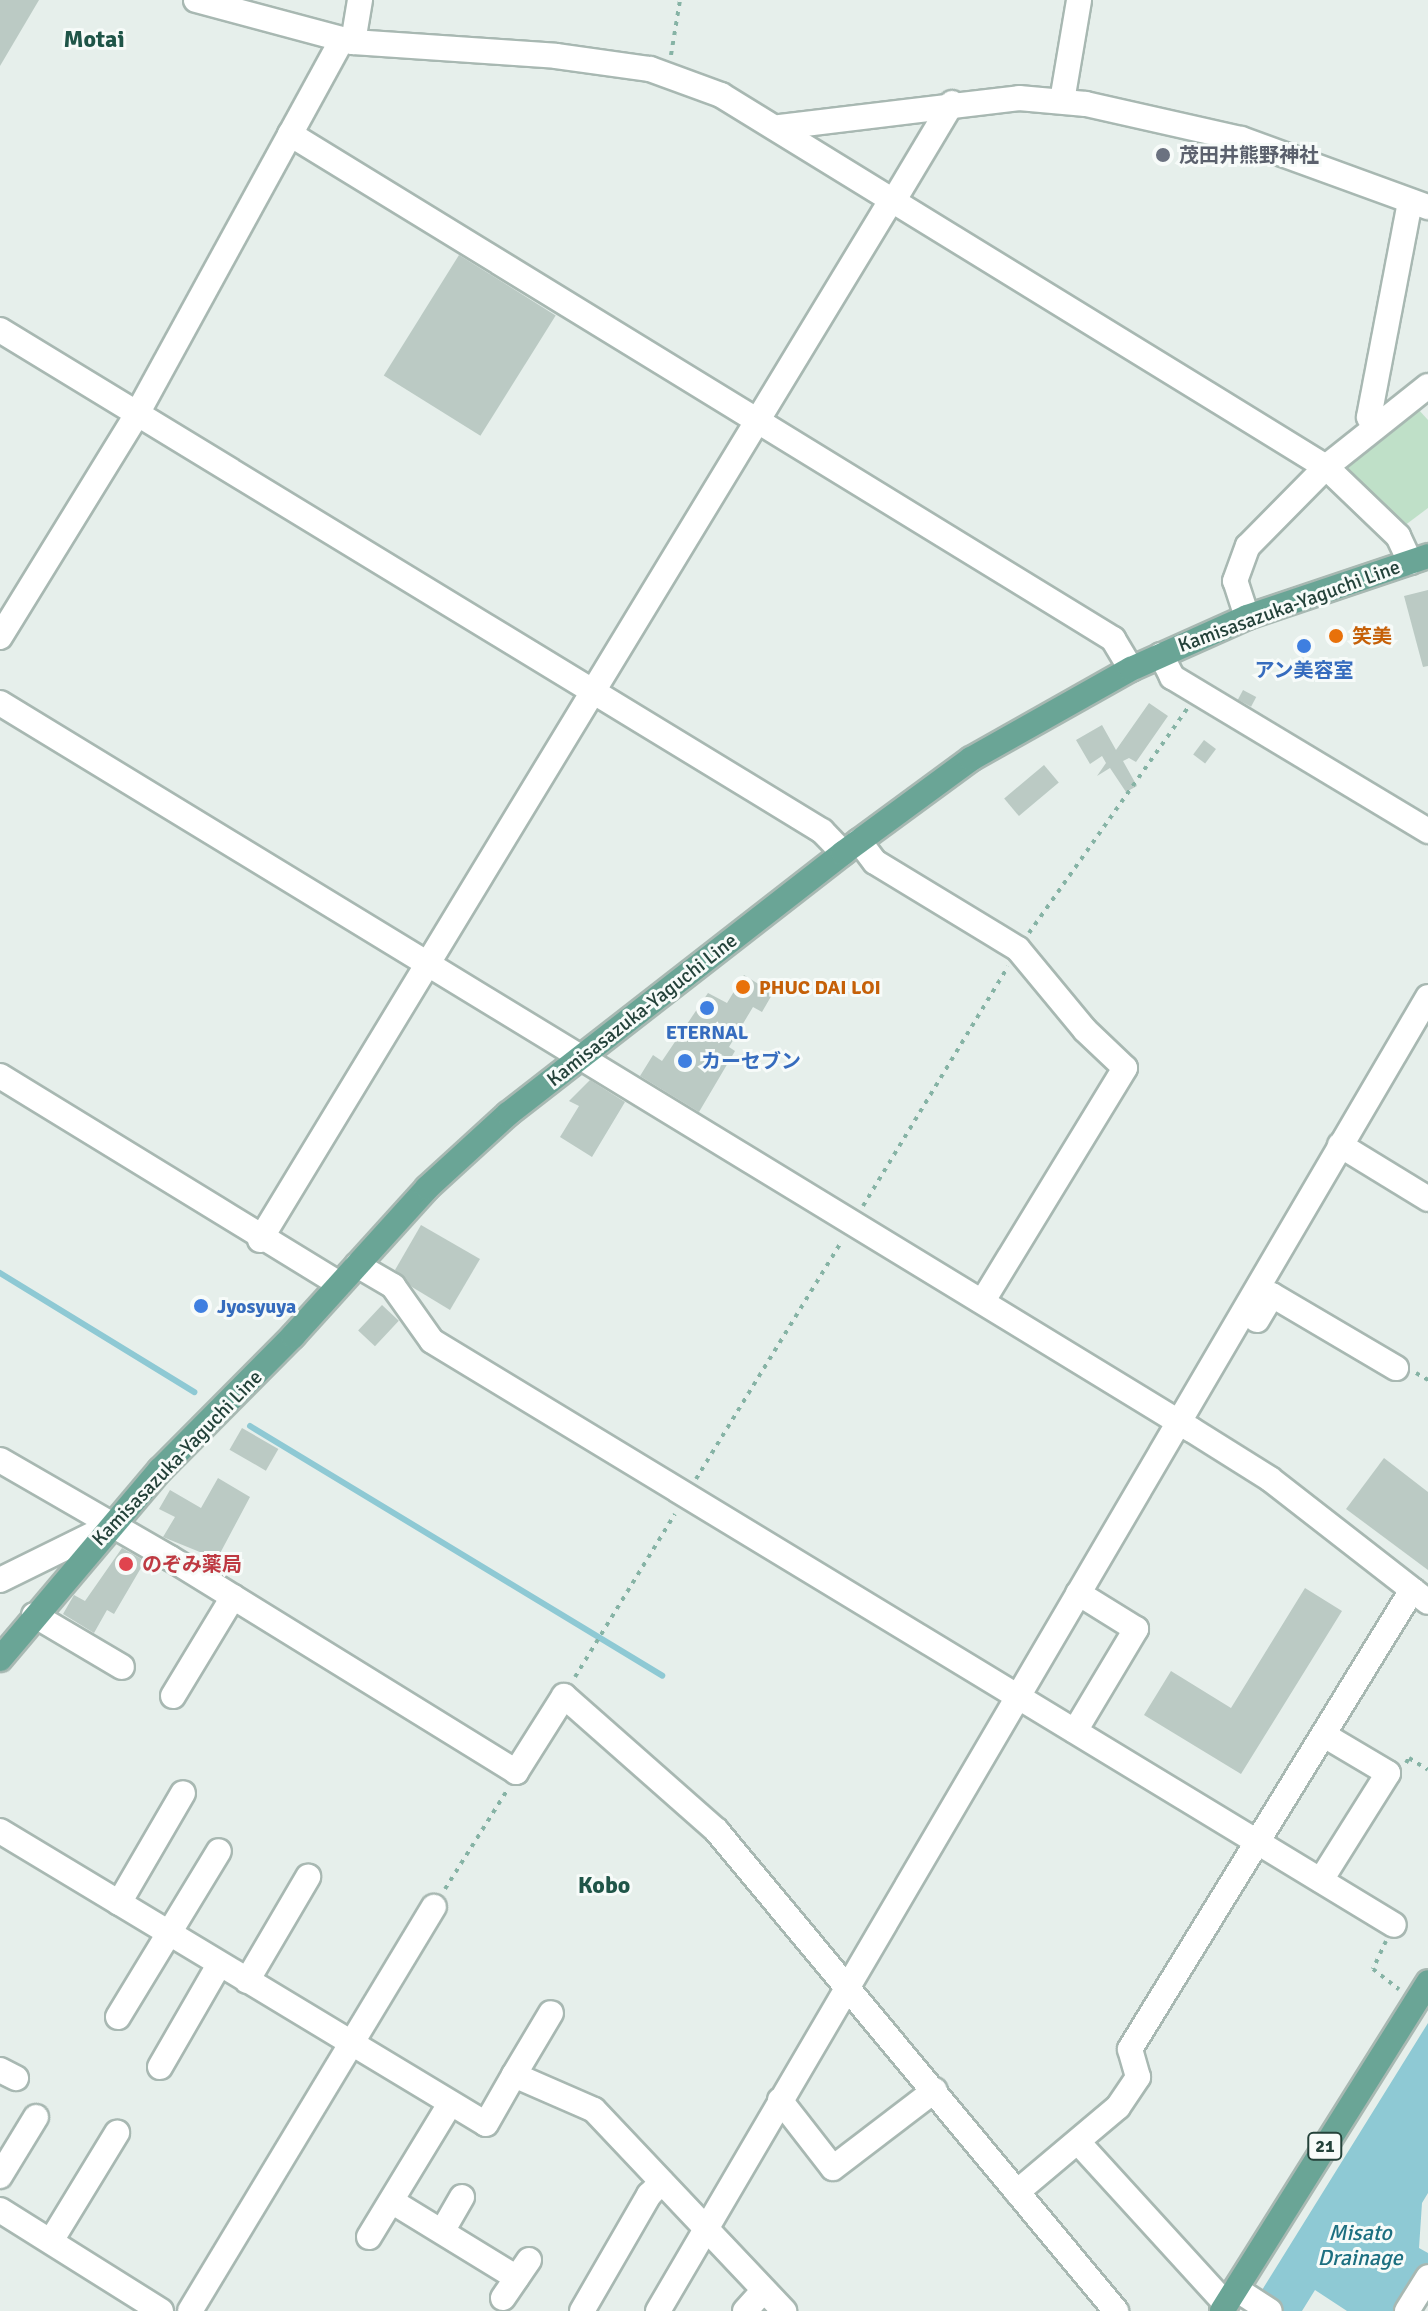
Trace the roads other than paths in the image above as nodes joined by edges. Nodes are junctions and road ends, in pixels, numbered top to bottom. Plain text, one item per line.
1 (196, 0) edge
2 (360, 0) edge
3 (1079, 0) edge
4 (348, 40) junction
5 (1062, 101) junction
6 (952, 103) junction
7 (780, 127) junction
8 (290, 134) junction
9 (893, 199) junction
10 (1419, 205) edge
11 (0, 330) edge
12 (1428, 386) edge
13 (137, 414) junction
14 (759, 423) junction
15 (1374, 426) junction
16 (1326, 467) junction
17 (1419, 559) edge
18 (1247, 617) junction
19 (0, 637) edge
20 (1161, 655) junction
21 (1131, 669) junction
22 (595, 694) junction
23 (0, 703) edge
24 (1428, 831) edge
25 (851, 847) junction
26 (428, 963) junction
27 (1428, 997) edge
28 (579, 1057) junction
29 (0, 1076) edge
30 (1340, 1145) junction
31 (1428, 1199) edge
32 (260, 1240) junction
33 (357, 1265) junction
34 (339, 1284) junction
35 (983, 1301) junction
36 (1247, 1322) junction
37 (1396, 1368) dead end
38 (1185, 1425) junction
39 (0, 1460) edge
40 (112, 1525) junction
41 (0, 1580) edge
42 (1078, 1593) junction
43 (1420, 1596) edge
44 (233, 1597) junction
45 (34, 1615) junction
46 (0, 1659) edge
47 (122, 1667) dead end
48 (173, 1696) dead end
49 (1016, 1698) junction
50 (1075, 1731) junction
51 (1324, 1735) junction
52 (183, 1793) dead end
53 (0, 1831) edge
54 (1256, 1841) junction
55 (219, 1851) dead end
56 (308, 1877) dead end
57 (1321, 1880) junction
58 (119, 1903) junction
59 (434, 1907) road end
60 (1394, 1925) road end
61 (170, 1934) junction
62 (219, 1965) junction
63 (247, 1981) junction
64 (848, 1985) junction
65 (1422, 1992) edge
66 (551, 2013) dead end
67 (118, 2017) dead end
68 (351, 2045) junction
69 (160, 2067) dead end
70 (514, 2075) junction
71 (935, 2090) junction
72 (780, 2100) junction
73 (450, 2104) junction
74 (36, 2117) dead end
75 (117, 2133) dead end
76 (1078, 2142) junction
77 (0, 2176) edge
78 (662, 2182) junction
79 (1017, 2192) junction
80 (462, 2197) dead end
81 (393, 2202) junction
82 (0, 2210) edge
83 (706, 2229) junction
84 (443, 2230) junction
85 (369, 2237) dead end
86 (51, 2241) junction
87 (1428, 2277) edge
88 (516, 2279) dead end
89 (764, 2290) junction
90 (1241, 2303) edge
91 (161, 2311) edge
92 (190, 2311) edge
93 (582, 2311) edge
94 (658, 2311) edge
95 (745, 2311) edge
96 (784, 2311) edge
97 (1116, 2311) edge
98 (1407, 2311) edge

1 - 4 street
2 - 4 street
3 - 5 street
4 - 7 street
4 - 8 street
5 - 6 street
5 - 10 street
6 - 7 street
6 - 9 street
7 - 9 street
8 - 13 street
8 - 14 street
9 - 14 street
9 - 16 street
10 - 15 street
11 - 13 street
12 - 15 street
13 - 19 street
13 - 22 street
14 - 21 street
14 - 22 street
15 - 16 street
16 - 17 street
16 - 18 street
17 - 18 main road, Kamisasazuka-Yaguchi Line
18 - 20 main road, Kamisasazuka-Yaguchi Line
20 - 21 main road, Kamisasazuka-Yaguchi Line
20 - 24 street
21 - 25 main road, Kamisasazuka-Yaguchi Line
22 - 25 street
22 - 26 street
23 - 26 street
25 - 28 main road, Kamisasazuka-Yaguchi Line
25 - 35 street
26 - 28 street
26 - 32 street
27 - 30 street
28 - 33 main road, Kamisasazuka-Yaguchi Line
28 - 35 street
29 - 32 street
30 - 31 street
30 - 36 street
32 - 34 street
33 - 34 main road, Kamisasazuka-Yaguchi Line
33 - 49 street
34 - 40 main road, Kamisasazuka-Yaguchi Line
35 - 38 street
36 - 37 street
36 - 38 street
38 - 42 street
38 - 43 street
39 - 40 street
40 - 41 street
40 - 44 street
40 - 45 main road, Kamisasazuka-Yaguchi Line
42 - 49 street
42 - 50 street
43 - 51 street
44 - 48 street
44 - 64 street
45 - 46 main road, Kamisasazuka-Yaguchi Line
45 - 47 street
49 - 50 street
49 - 64 street
50 - 54 street
51 - 54 street
51 - 57 street
52 - 58 street
53 - 58 street
54 - 57 street
54 - 76 street
55 - 61 street
56 - 63 street
57 - 60 street
58 - 61 street
59 - 68 street
61 - 62 street
61 - 67 street
62 - 63 street
62 - 69 street
63 - 68 street
64 - 71 street
64 - 72 street
65 - 90 main road, 21
66 - 70 street
68 - 73 street
68 - 92 street
70 - 73 street
70 - 78 street
71 - 72 street
71 - 79 street
72 - 83 street
73 - 81 street
74 - 77 street
75 - 86 street
76 - 79 street
76 - 90 street
78 - 83 street
78 - 93 street
79 - 97 street
80 - 84 street
81 - 84 street
81 - 85 street
82 - 86 street
83 - 89 street
83 - 94 street
84 - 88 street
86 - 91 street
87 - 98 street
89 - 95 street
89 - 96 street

